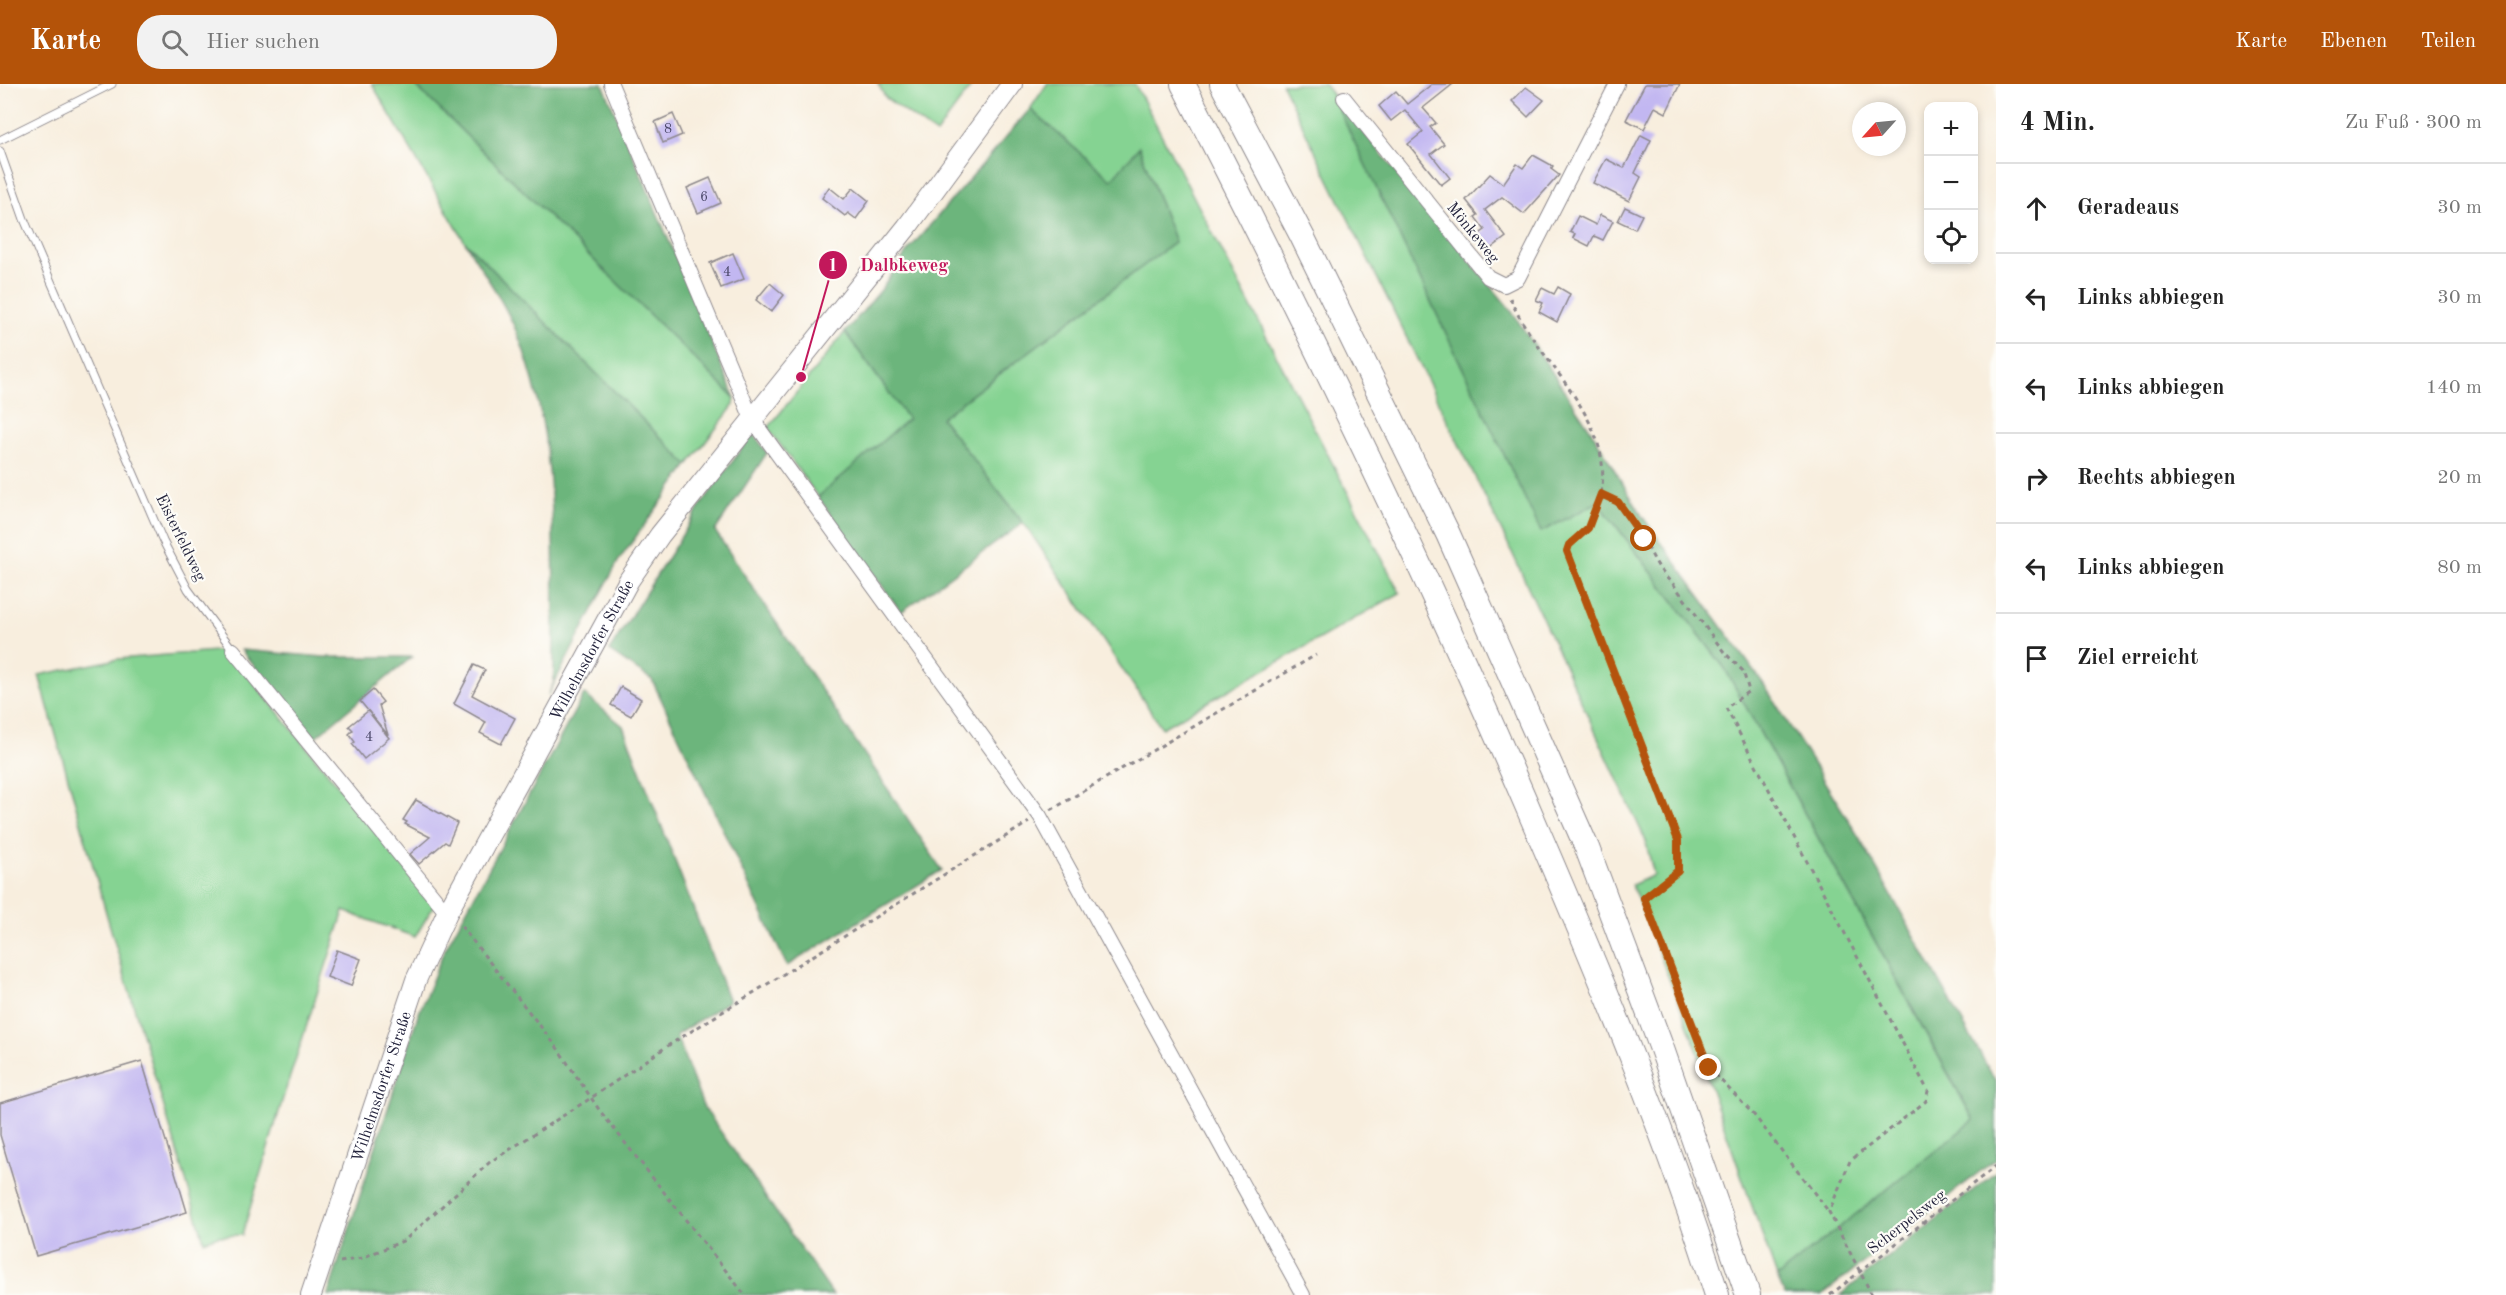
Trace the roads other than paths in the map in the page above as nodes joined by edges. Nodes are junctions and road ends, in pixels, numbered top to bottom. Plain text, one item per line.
1 (112, 84) edge
2 (611, 84) edge
3 (1012, 84) edge
4 (1183, 84) edge
5 (1222, 84) edge
6 (1617, 84) edge
7 (1344, 98) dead end
8 (0, 140) edge
9 (0, 151) edge
10 (752, 419) junction
11 (233, 650) joint
12 (447, 913) junction
13 (311, 1295) edge
14 (1303, 1295) edge
15 (1717, 1295) edge
16 (1748, 1295) edge

1 - 8 lane
2 - 10 street
3 - 10 street, Wilhelmsdorfer Straße
4 - 15 highway
5 - 16 highway
6 - 7 street, Mönkeweg
9 - 11 lane, Eisterfeldweg
10 - 12 street, Wilhelmsdorfer Straße
10 - 14 street
11 - 12 street, Eisterfeldweg
12 - 13 street, Wilhelmsdorfer Straße

